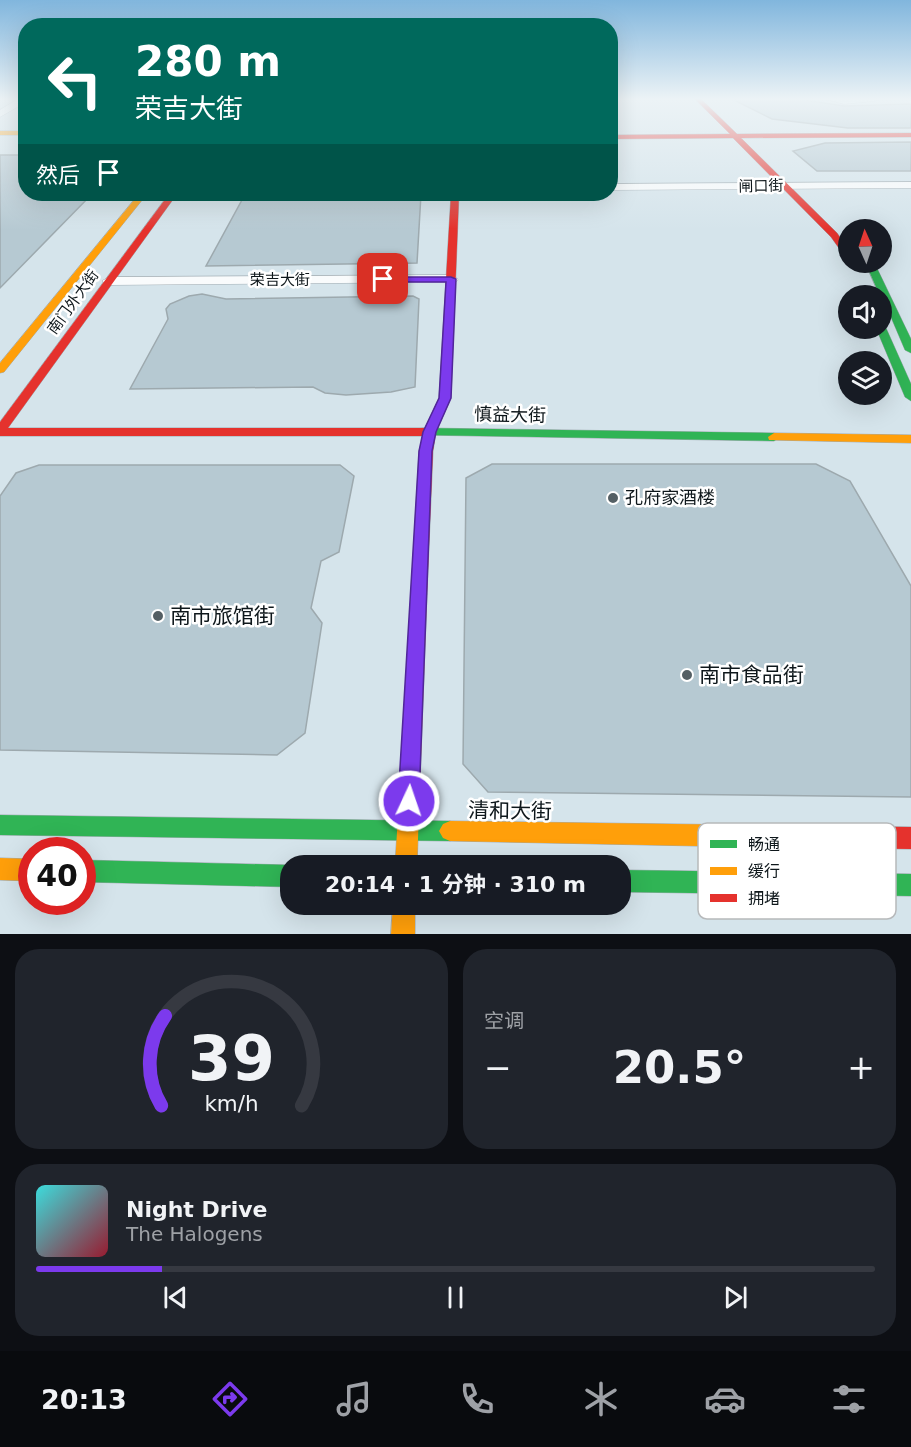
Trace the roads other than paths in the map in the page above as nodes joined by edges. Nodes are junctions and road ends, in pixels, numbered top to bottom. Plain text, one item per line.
1 (748, 143) edge
2 (911, 184) edge
3 (790, 185) junction
4 (618, 187) edge
5 (137, 201) edge
6 (168, 201) edge
7 (455, 201) edge
8 (838, 227) edge
9 (838, 242) edge
10 (875, 273) edge
11 (451, 279) junction
12 (109, 281) junction
13 (905, 324) edge
14 (886, 339) edge
15 (911, 350) edge
16 (0, 370) edge
17 (911, 397) edge
18 (0, 431) edge
19 (430, 432) junction
20 (911, 439) edge
21 (0, 825) edge
22 (407, 831) junction
23 (698, 835) edge
24 (896, 838) edge
25 (911, 838) edge
26 (406, 855) edge
27 (0, 869) edge
28 (18, 870) edge
29 (96, 871) edge
30 (280, 876) edge
31 (631, 881) edge
32 (698, 882) edge
33 (896, 885) edge
34 (911, 885) edge
35 (404, 915) edge
36 (403, 934) edge

1 - 3 street
2 - 3 street, 闸口街
3 - 4 street, 闸口街
3 - 8 street
3 - 9 street
5 - 16 street, 南门外大街
6 - 12 street, 南门外大街
7 - 11 street
10 - 13 street
11 - 12 street, 荣吉大街
11 - 19 street
12 - 18 street, 南门外大街
13 - 15 street
14 - 17 street
18 - 19 street, 慎益大街
19 - 20 street, 慎益大街
19 - 22 street
21 - 22 street, 清和大街
22 - 23 street, 清和大街
22 - 26 street
24 - 25 street, 清和大街
27 - 28 street
29 - 30 street
31 - 32 street
33 - 34 street
35 - 36 street

